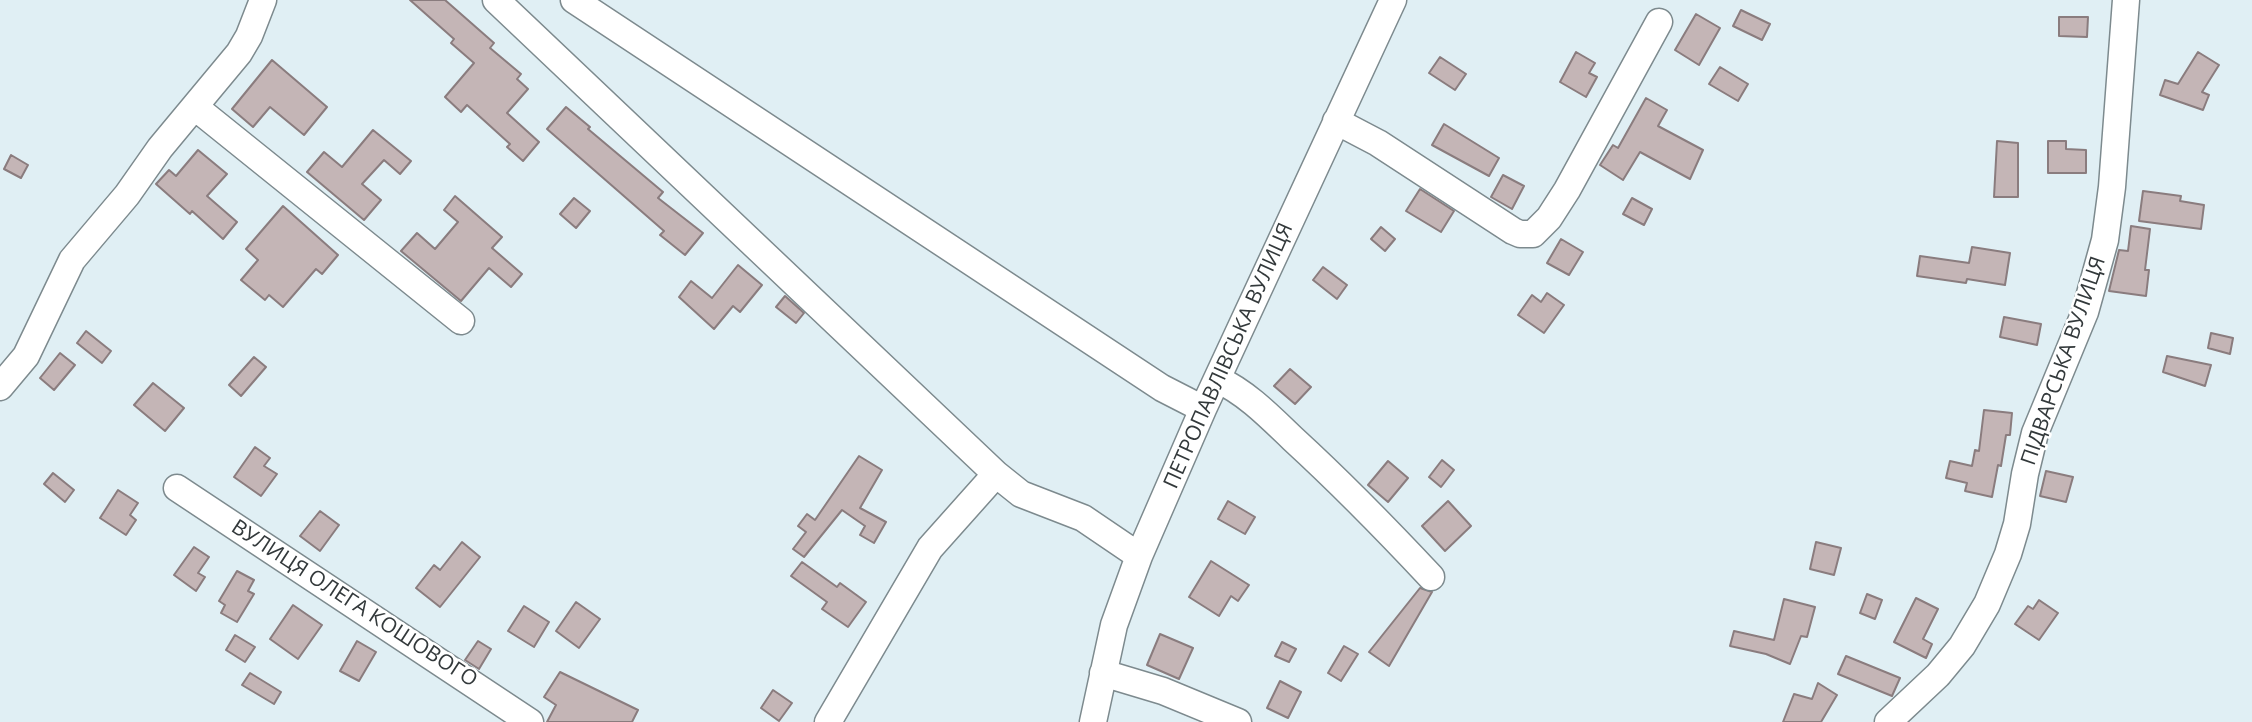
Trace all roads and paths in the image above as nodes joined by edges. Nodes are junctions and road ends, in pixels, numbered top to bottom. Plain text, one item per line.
1 (263, 0) edge
2 (496, 0) edge
3 (574, 0) edge
4 (1393, 0) edge
5 (2126, 0) edge
6 (1659, 22) dead end
7 (195, 107) junction
8 (1336, 121) junction
9 (461, 321) dead end
10 (1217, 379) junction
11 (0, 387) edge
12 (1203, 410) junction
13 (996, 474) junction
14 (177, 488) dead end
15 (1139, 556) junction
16 (1431, 577) dead end
17 (1103, 673) junction
18 (530, 722) edge
19 (828, 722) edge
20 (1093, 722) edge
21 (1238, 722) edge
22 (1888, 722) edge

1 - 7 street
2 - 13 street
3 - 12 street
4 - 8 street, ПЕТРОПАВЛІВСЬКА ВУЛИЦЯ
5 - 22 street, ПІДВАРСЬКА ВУЛИЦЯ
6 - 8 street
7 - 9 street
7 - 11 street
8 - 10 street, ПЕТРОПАВЛІВСЬКА ВУЛИЦЯ
10 - 12 street, ПЕТРОПАВЛІВСЬКА ВУЛИЦЯ
10 - 16 street
12 - 15 street, ПЕТРОПАВЛІВСЬКА ВУЛИЦЯ
13 - 15 street
13 - 19 street
14 - 18 street, ВУЛИЦЯ ОЛЕГА КОШОВОГО
15 - 17 street, ПЕТРОПАВЛІВСЬКА ВУЛИЦЯ
17 - 20 street, ПЕТРОПАВЛІВСЬКА ВУЛИЦЯ
17 - 21 street

